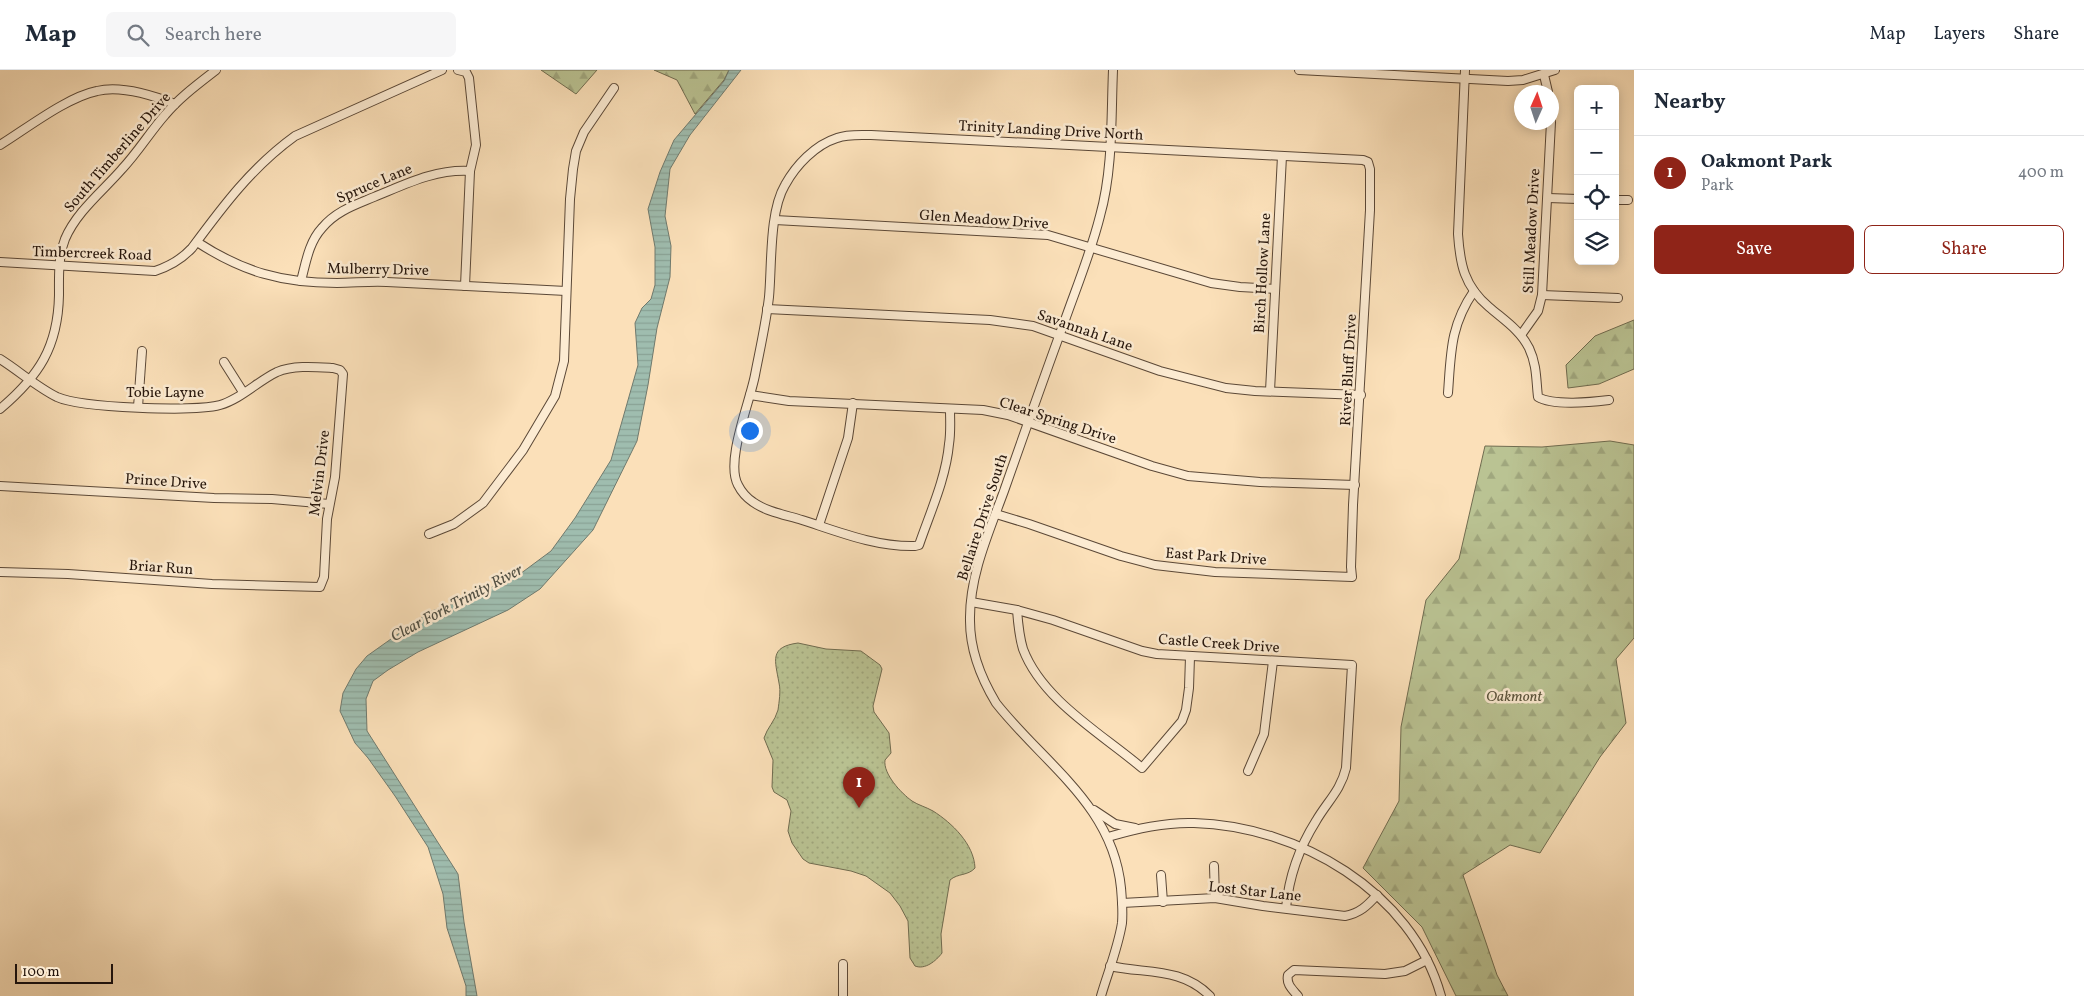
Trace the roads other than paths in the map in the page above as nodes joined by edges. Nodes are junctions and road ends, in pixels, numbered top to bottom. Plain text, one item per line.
1 (216, 70) edge
2 (442, 70) edge
3 (458, 70) edge
4 (1113, 70) edge
5 (1298, 70) edge
6 (1464, 70) edge
7 (1555, 70) edge
8 (1371, 72) edge
9 (1544, 74) junction
10 (1464, 79) junction
11 (1546, 85) edge
12 (614, 88) dead end
13 (175, 104) junction
14 (1550, 130) edge
15 (0, 145) edge
16 (1109, 146) junction
17 (1282, 156) junction
18 (1370, 165) joint
19 (470, 171) junction
20 (1548, 198) junction
21 (1574, 199) edge
22 (1619, 200) edge
23 (1628, 200) dead end
24 (775, 220) junction
25 (197, 242) junction
26 (1091, 247) junction
27 (0, 262) edge
28 (60, 266) junction
29 (301, 281) junction
30 (465, 286) junction
31 (1275, 289) junction
32 (566, 291) junction
33 (1474, 291) junction
34 (1542, 295) junction
35 (1618, 298) dead end
36 (767, 309) junction
37 (1059, 335) junction
38 (1521, 335) junction
39 (142, 351) dead end
40 (0, 359) edge
41 (224, 362) dead end
42 (333, 368) joint
43 (30, 380) junction
44 (1270, 391) junction
45 (243, 392) junction
46 (1448, 393) dead end
47 (1361, 395) junction
48 (750, 396) junction
49 (1610, 400) dead end
50 (853, 403) junction
51 (138, 407) junction
52 (0, 408) edge
53 (950, 409) junction
54 (1028, 423) junction
55 (1355, 485) junction
56 (0, 486) edge
57 (329, 504) junction
58 (996, 514) junction
59 (819, 525) junction
60 (429, 534) dead end
61 (0, 572) edge
62 (1352, 577) joint
63 (320, 587) joint
64 (971, 602) junction
65 (1017, 610) junction
66 (1190, 657) junction
67 (1273, 660) junction
68 (1248, 771) dead end
69 (1090, 808) junction
70 (1140, 828) junction
71 (1108, 837) junction
72 (1300, 848) junction
73 (1214, 866) dead end
74 (1162, 875) dead end
75 (1377, 895) junction
76 (1215, 898) junction
77 (1163, 902) junction
78 (1122, 904) junction
79 (1286, 908) junction
80 (1426, 960) junction
81 (843, 964) dead end
82 (1110, 966) junction
83 (843, 996) edge
84 (1101, 996) edge
85 (1210, 996) edge
86 (1298, 996) edge
87 (1440, 996) edge

1 - 13 street, South Timberline Drive
2 - 25 street, Timbercreek Road
3 - 19 street
4 - 16 street, Bellaire Drive South
5 - 8 street
6 - 10 street
7 - 9 street
8 - 10 street
9 - 10 street
9 - 11 street
10 - 33 street
12 - 32 street
13 - 15 street
13 - 28 street, South Timberline Drive
14 - 20 street, Still Meadow Drive
16 - 17 street, Trinity Landing Drive North
16 - 24 street, Trinity Landing Drive North
16 - 26 street, Bellaire Drive South
17 - 18 street, Trinity Landing Drive North
17 - 31 street, Birch Hollow Lane
18 - 47 street, River Bluff Drive
19 - 29 street, Spruce Lane
19 - 30 street
20 - 21 street
20 - 34 street, Still Meadow Drive
22 - 23 street
24 - 26 street, Glen Meadow Drive
24 - 36 street, Trinity Landing Drive North
25 - 28 street, Timbercreek Road
25 - 29 street, Mulberry Drive
26 - 31 street, Glen Meadow Drive
26 - 37 street, Bellaire Drive South
27 - 28 street, Timbercreek Road
28 - 43 street, South Timberline Drive
29 - 30 street, Mulberry Drive
30 - 32 street, Mulberry Drive
31 - 44 street, Birch Hollow Lane
32 - 60 street
33 - 38 street
33 - 46 street
34 - 35 street
34 - 38 street, Still Meadow Drive
36 - 37 street, Savannah Lane
36 - 48 street, Trinity Landing Drive North
37 - 44 street, Savannah Lane
37 - 54 street, Bellaire Drive South
38 - 49 street
39 - 51 street
40 - 43 street, Tobie Layne
41 - 45 street
42 - 45 street, Tobie Layne
42 - 57 street, Melvin Drive
43 - 51 street, Tobie Layne
43 - 52 street, South Timberline Drive
44 - 47 street, Savannah Lane
45 - 51 street, Tobie Layne
47 - 55 street, River Bluff Drive
48 - 50 street, Clear Spring Drive
48 - 59 street, Trinity Landing Drive North
50 - 53 street, Clear Spring Drive
50 - 59 street
53 - 54 street, Clear Spring Drive
53 - 59 street
54 - 55 street, Clear Spring Drive
54 - 58 street, Bellaire Drive South
55 - 62 street, River Bluff Drive
56 - 57 street, Prince Drive
57 - 63 street, Melvin Drive
58 - 62 street, East Park Drive
58 - 64 street, Bellaire Drive South
61 - 63 street, Briar Run
64 - 65 street, Castle Creek Drive
64 - 69 street, Bellaire Drive South
65 - 66 street, Castle Creek Drive
65 - 66 street
66 - 67 street, Castle Creek Drive
67 - 68 street
67 - 72 street, Castle Creek Drive
69 - 70 street
69 - 71 street, Bellaire Drive South
70 - 71 street
70 - 72 street
71 - 78 street, Bellaire Drive South
72 - 75 street
72 - 79 street
73 - 76 street
74 - 77 street
75 - 79 street, Lost Star Lane
75 - 80 street
76 - 77 street, Lost Star Lane
76 - 79 street, Lost Star Lane
77 - 78 street, Lost Star Lane
78 - 82 street, Bellaire Drive South
80 - 86 street
80 - 87 street
81 - 83 street
82 - 84 street, Bellaire Drive South
82 - 85 street

